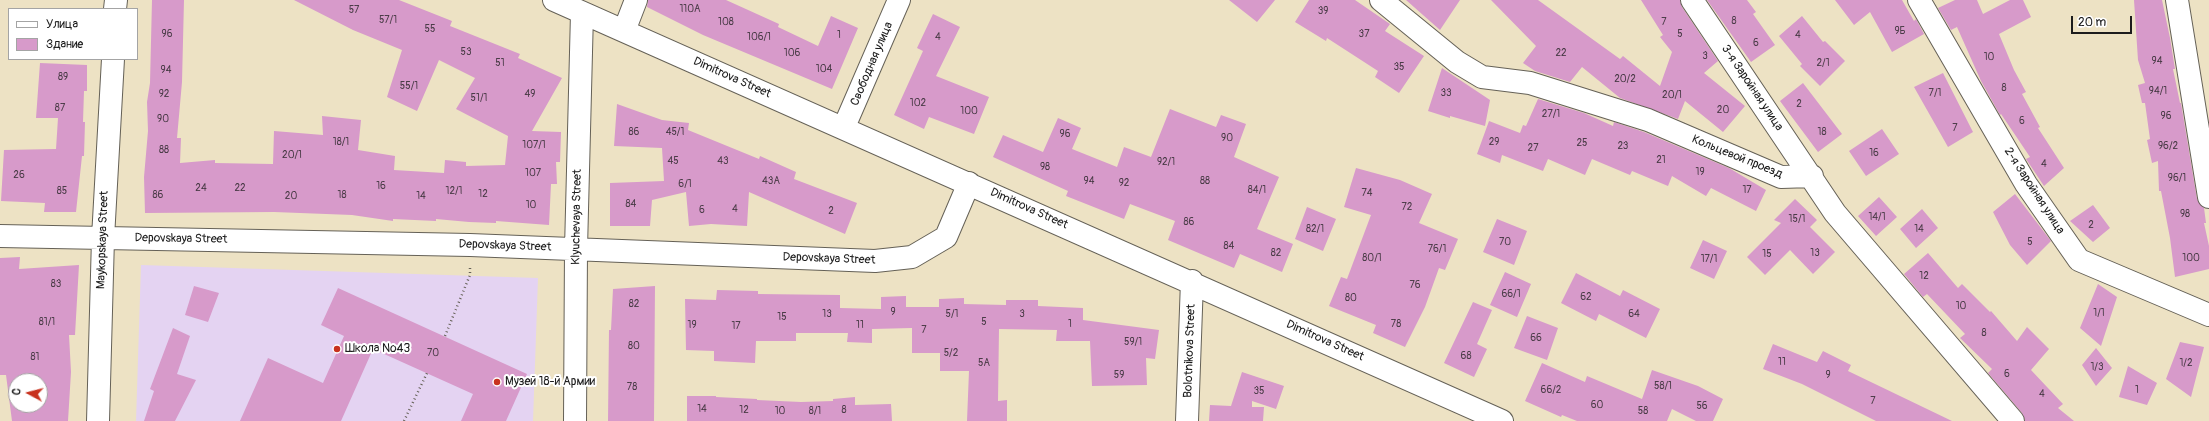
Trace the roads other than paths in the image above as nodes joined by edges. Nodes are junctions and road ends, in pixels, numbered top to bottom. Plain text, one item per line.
1 (554, 0) edge
2 (636, 0) edge
3 (899, 0) edge
4 (1381, 0) edge
5 (1692, 0) edge
6 (1920, 0) edge
7 (2177, 0) edge
8 (582, 13) junction
9 (624, 31) junction
10 (113, 60) edge
11 (844, 127) junction
12 (1812, 176) junction
13 (969, 183) junction
14 (2209, 197) edge
15 (0, 236) edge
16 (103, 238) junction
17 (576, 249) junction
18 (1192, 282) junction
19 (2209, 315) edge
20 (98, 421) edge
21 (575, 421) edge
22 (1187, 421) edge
23 (1502, 421) edge
24 (2013, 421) edge

1 - 8 street, Dimitrova Street
2 - 9 street
3 - 11 street, Свободная улица
4 - 12 street, Кольцевой проезд
5 - 12 street, 3-я Заройная улица
6 - 19 street, 2-я Заройная улица
7 - 14 street
8 - 9 street, Dimitrova Street
8 - 17 street, Klyuchevaya Street
9 - 11 street, Dimitrova Street
10 - 16 street, Maykopskaya Street
11 - 13 street, Dimitrova Street
12 - 24 street
13 - 17 street, Depovskaya Street
13 - 18 street, Dimitrova Street
15 - 16 street, Depovskaya Street
16 - 17 street, Depovskaya Street
16 - 20 street, Maykopskaya Street
17 - 21 street, Klyuchevaya Street
18 - 22 street, Bolotnikova Street
18 - 23 street, Dimitrova Street

